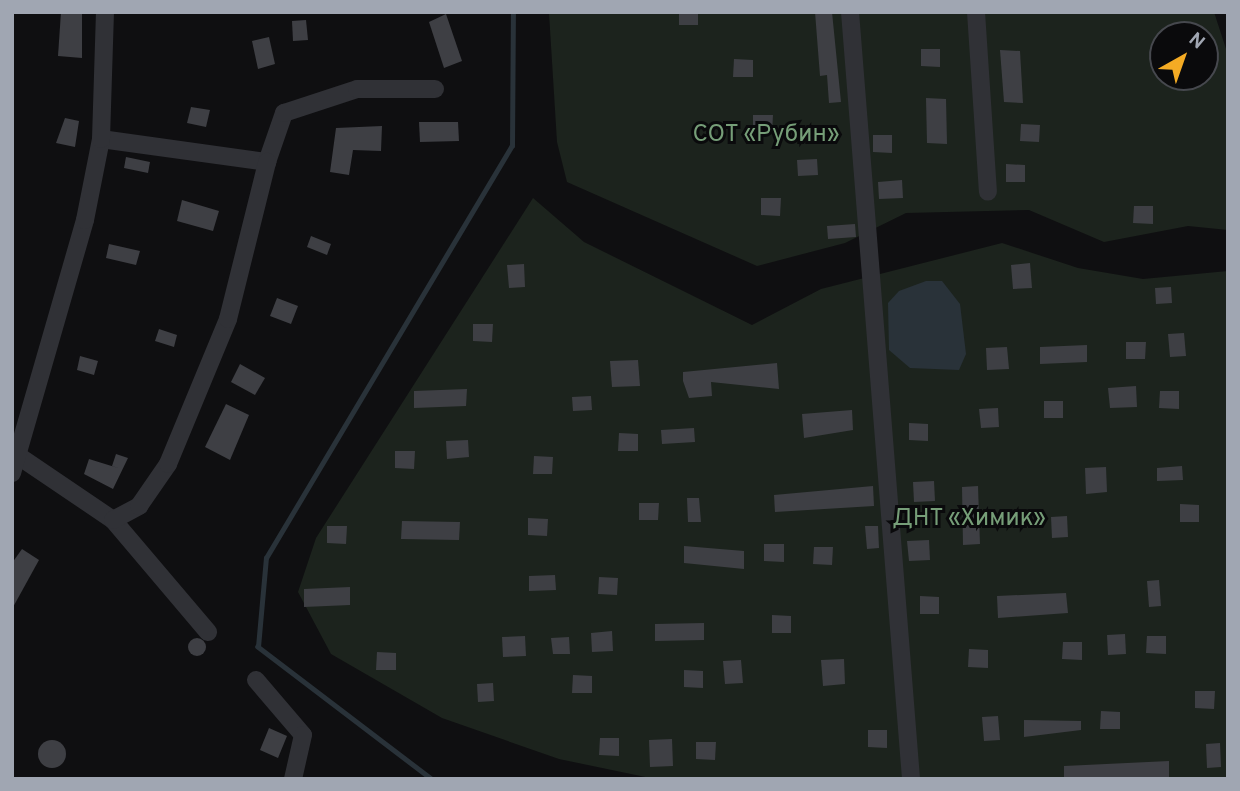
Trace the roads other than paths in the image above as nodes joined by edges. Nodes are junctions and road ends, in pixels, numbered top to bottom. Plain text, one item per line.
1 (106, 12) edge
2 (850, 12) edge
3 (976, 12) edge
4 (435, 89) dead end
5 (101, 139) junction
6 (267, 162) junction
7 (988, 192) dead end
8 (19, 430) edge
9 (16, 465) edge
10 (113, 520) junction
11 (208, 632) dead end
12 (256, 680) dead end
13 (293, 779) edge
14 (911, 779) edge

1 - 5 street
2 - 14 street
3 - 7 street
4 - 6 street
5 - 6 street
5 - 8 street
6 - 10 street
8 - 9 street
9 - 10 street
10 - 11 street
12 - 13 street

